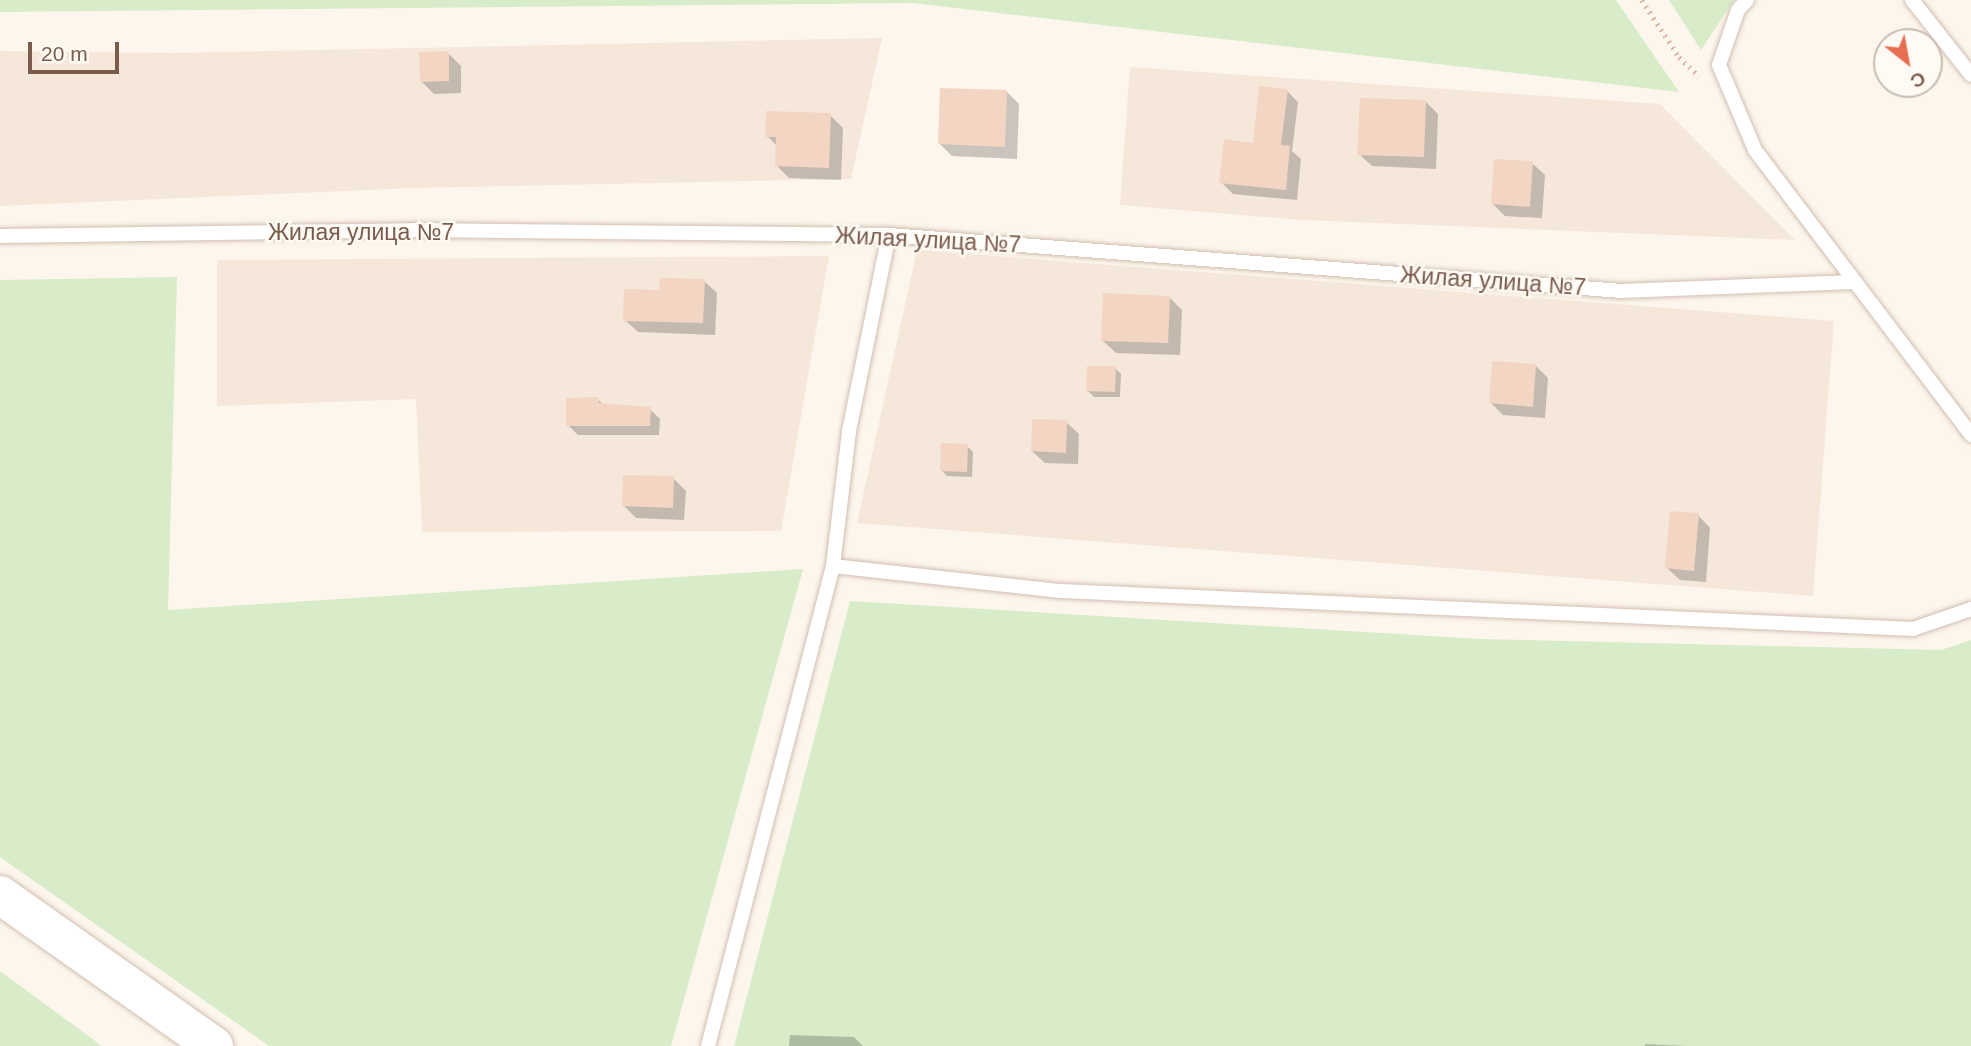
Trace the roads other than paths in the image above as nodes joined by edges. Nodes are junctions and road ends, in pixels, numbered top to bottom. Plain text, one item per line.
1 (1747, 0) edge
2 (1912, 0) edge
3 (1971, 75) edge
4 (889, 235) junction
5 (0, 236) edge
6 (1853, 282) junction
7 (1971, 435) edge
8 (833, 566) junction
9 (1971, 609) edge
10 (0, 895) edge
11 (214, 1046) edge
12 (708, 1046) edge

1 - 6 lane
2 - 3 lane
4 - 5 lane, Жилая улица №7
4 - 6 lane, Жилая улица №7
4 - 8 lane
6 - 7 lane
8 - 9 lane
8 - 12 lane
10 - 11 main road

